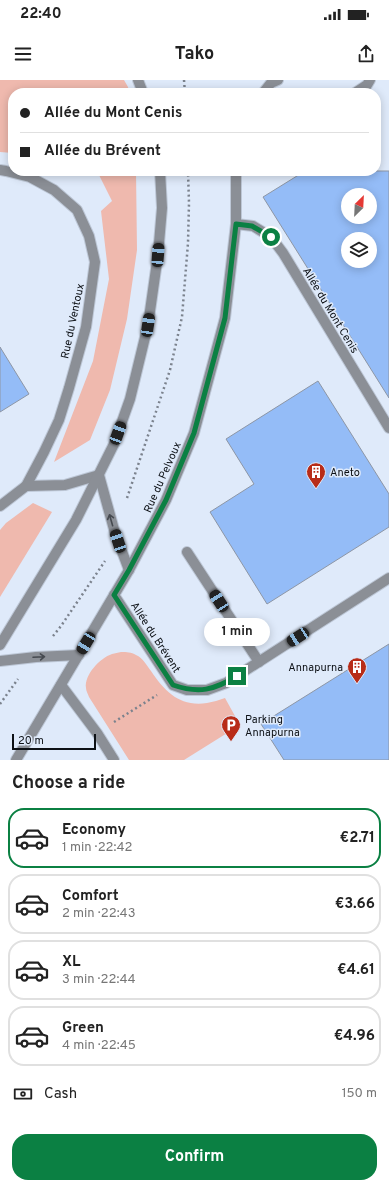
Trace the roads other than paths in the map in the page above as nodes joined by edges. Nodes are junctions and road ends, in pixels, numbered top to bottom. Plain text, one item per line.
1 (278, 80) edge
2 (370, 80) edge
3 (267, 88) edge
4 (362, 88) edge
5 (24, 176) edge
6 (160, 176) edge
7 (236, 176) edge
8 (236, 224) junction
9 (389, 428) edge
10 (99, 475) junction
11 (26, 486) junction
12 (0, 506) edge
13 (187, 552) dead end
14 (129, 570) junction
15 (389, 578) edge
16 (114, 595) junction
17 (0, 645) edge
18 (79, 655) junction
19 (0, 662) edge
20 (259, 662) junction
21 (61, 685) junction
22 (16, 760) edge
23 (114, 760) edge

1 - 3 street
2 - 4 street
5 - 11 street, Rue du Ventoux
6 - 10 street
7 - 8 street, Rue du Pelvoux
8 - 9 street, Allée du Mont Cenis
8 - 14 street, Rue du Pelvoux
10 - 11 street
14 -> 10 street
10 - 17 street
11 - 12 street, Rue du Ventoux
13 - 20 street
14 - 16 street, Rue du Pelvoux
15 - 20 street, Allée du Brévent
16 - 18 street, Rue du Pelvoux
16 - 20 street, Allée du Brévent
19 -> 18 street
18 - 21 street, Rue du Pelvoux
21 - 22 street, Rue du Pelvoux
21 - 23 street

